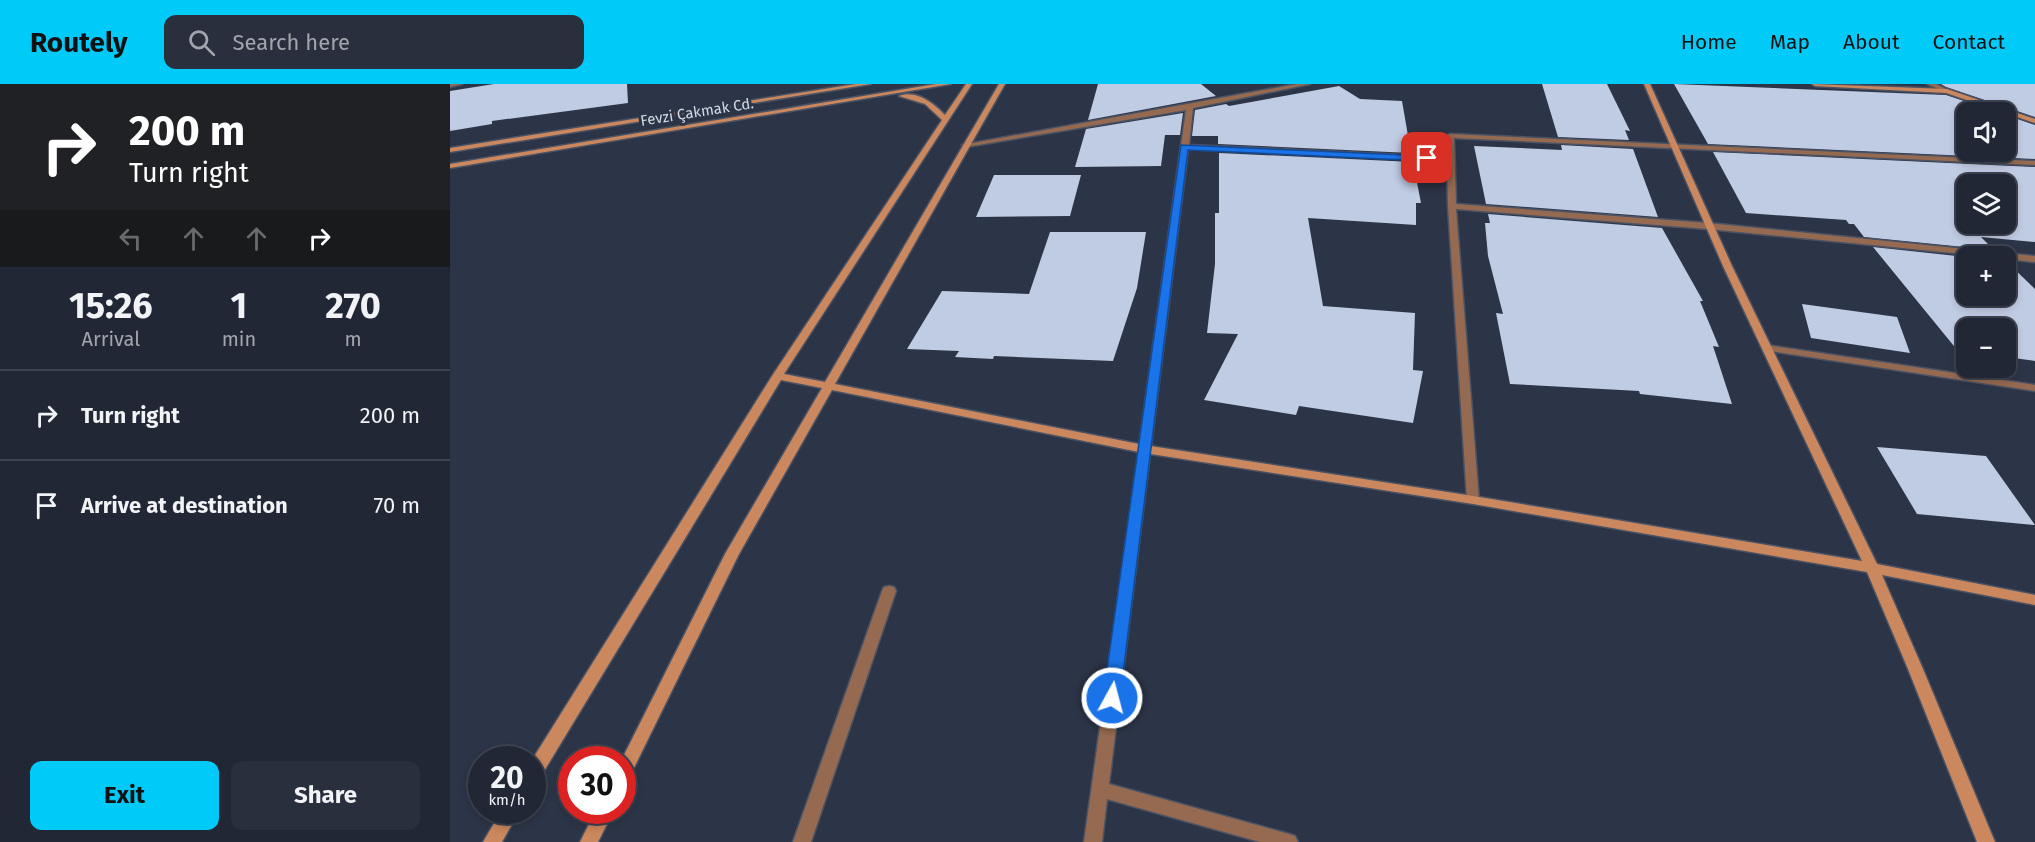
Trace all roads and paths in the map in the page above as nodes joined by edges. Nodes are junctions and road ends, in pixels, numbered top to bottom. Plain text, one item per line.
1 (459, 84) edge
2 (868, 84) edge
3 (948, 84) edge
4 (969, 84) edge
5 (1002, 84) edge
6 (1307, 84) edge
7 (1647, 84) edge
8 (1815, 84) edge
9 (1930, 84) edge
10 (450, 85) edge
11 (1947, 91) junction
12 (886, 95) junction
13 (1190, 107) junction
14 (946, 120) junction
15 (2035, 121) edge
16 (966, 145) junction
17 (1672, 146) junction
18 (1184, 147) junction
19 (450, 150) edge
20 (1449, 159) junction
21 (2035, 163) edge
22 (450, 166) edge
23 (1452, 206) junction
24 (1708, 226) junction
25 (2035, 259) edge
26 (1767, 348) junction
27 (777, 376) junction
28 (827, 387) junction
29 (2035, 388) edge
30 (1144, 448) junction
31 (1473, 500) junction
32 (1872, 568) junction
33 (889, 591) dead end
34 (2035, 600) edge
35 (636, 747) edge
36 (546, 753) edge
37 (1100, 789) junction
38 (503, 824) edge
39 (598, 824) edge
40 (492, 842) edge
41 (589, 842) edge
42 (802, 842) edge
43 (1092, 842) edge
44 (1289, 842) edge
45 (1986, 842) edge

1 - 10 street
2 - 19 street, Fevzi Çakmak Cd.
3 - 12 street, Fevzi Çakmak Cd.
4 - 14 street
5 - 16 street
6 - 13 street
7 - 17 street
8 - 11 street
9 - 11 street
11 - 15 street
12 - 14 street
12 - 22 street, Fevzi Çakmak Cd.
13 - 16 street
13 - 18 street
14 - 27 street
16 - 28 street
17 - 20 street
17 - 21 street
17 - 24 street
18 - 20 street
18 - 30 street
20 - 23 street
23 - 24 street
23 - 31 street
24 - 25 street
24 - 26 street
26 - 29 street
26 - 32 street
27 - 28 street
27 - 36 street
28 - 30 street
28 - 35 street
30 - 31 street
30 - 37 street
31 - 32 street
32 - 34 street
32 - 45 street
33 - 42 street
37 - 43 street
37 - 44 street
38 - 40 street
39 - 41 street

